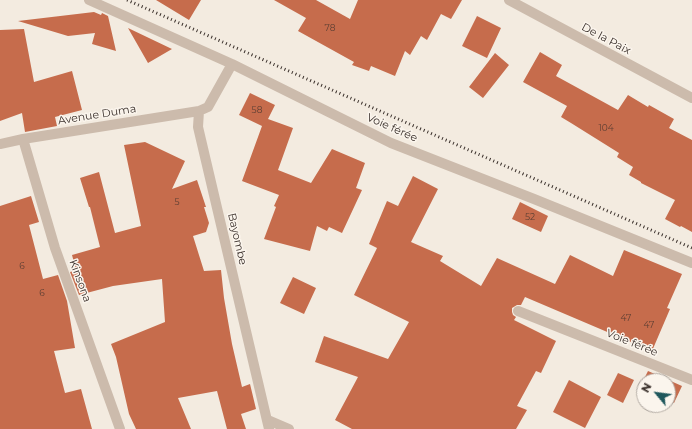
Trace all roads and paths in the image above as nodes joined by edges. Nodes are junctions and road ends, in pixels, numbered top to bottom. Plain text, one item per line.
1 (89, 0) edge
2 (509, 0) edge
3 (232, 64) junction
4 (692, 98) edge
5 (199, 110) junction
6 (23, 139) junction
7 (0, 144) edge
8 (692, 263) edge
9 (518, 311) dead end
10 (692, 380) edge
11 (268, 425) edge
12 (120, 429) edge
13 (290, 429) edge

1 - 3 street, Voie férée
2 - 4 street, De la Paix
3 - 5 street
3 - 8 street, Voie férée
5 - 6 street, Avenue Duma
5 - 11 street, Bayombe
6 - 7 street, Avenue Duma
6 - 12 street, Kinsona
9 - 10 street, Voie férée
11 - 13 street

